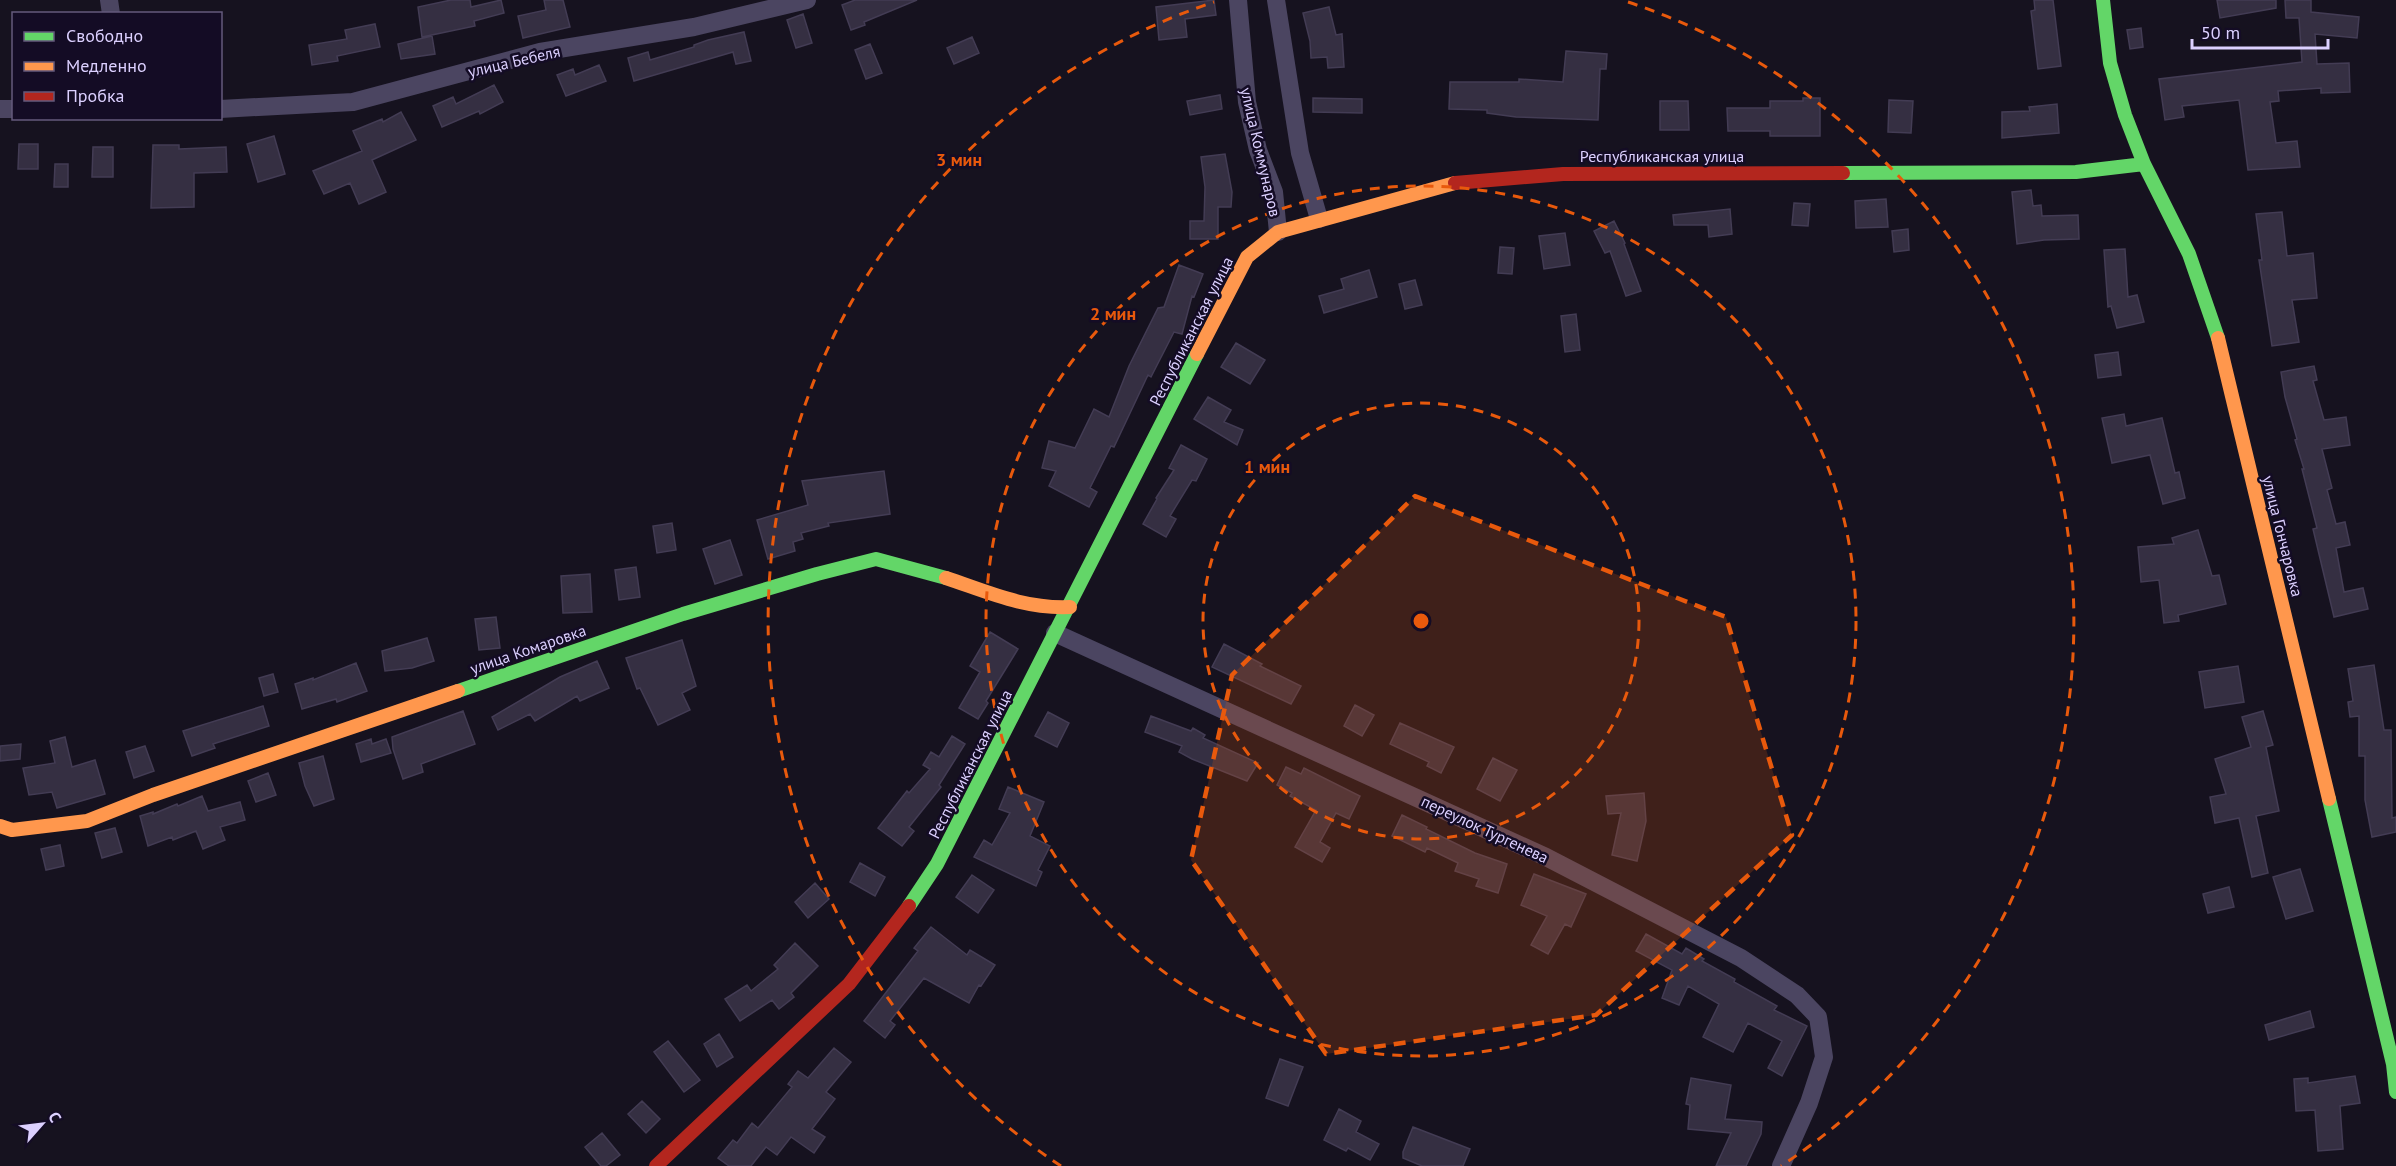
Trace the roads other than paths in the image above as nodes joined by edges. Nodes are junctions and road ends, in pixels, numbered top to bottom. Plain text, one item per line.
1 (807, 0) edge
2 (1238, 0) edge
3 (1276, 0) edge
4 (2103, 0) edge
5 (222, 109) edge
6 (2144, 164) junction
7 (1319, 219) junction
8 (1278, 232) junction
9 (1070, 607) junction
10 (1055, 633) junction
11 (0, 826) edge
12 (2396, 1092) edge
13 (656, 1166) edge
14 (1781, 1166) edge

1 - 5 street, улица Бебеля
2 - 8 street, улица Коммунаров
3 - 7 street
4 - 6 street, улица Гончаровка
6 - 7 street, Республиканская улица
6 - 12 street, улица Гончаровка
7 - 8 street, Республиканская улица
8 - 9 street, Республиканская улица
9 - 10 street, Республиканская улица
9 - 11 street, улица Комаровка
10 - 13 street, Республиканская улица
10 - 14 street, переулок Тургенева

